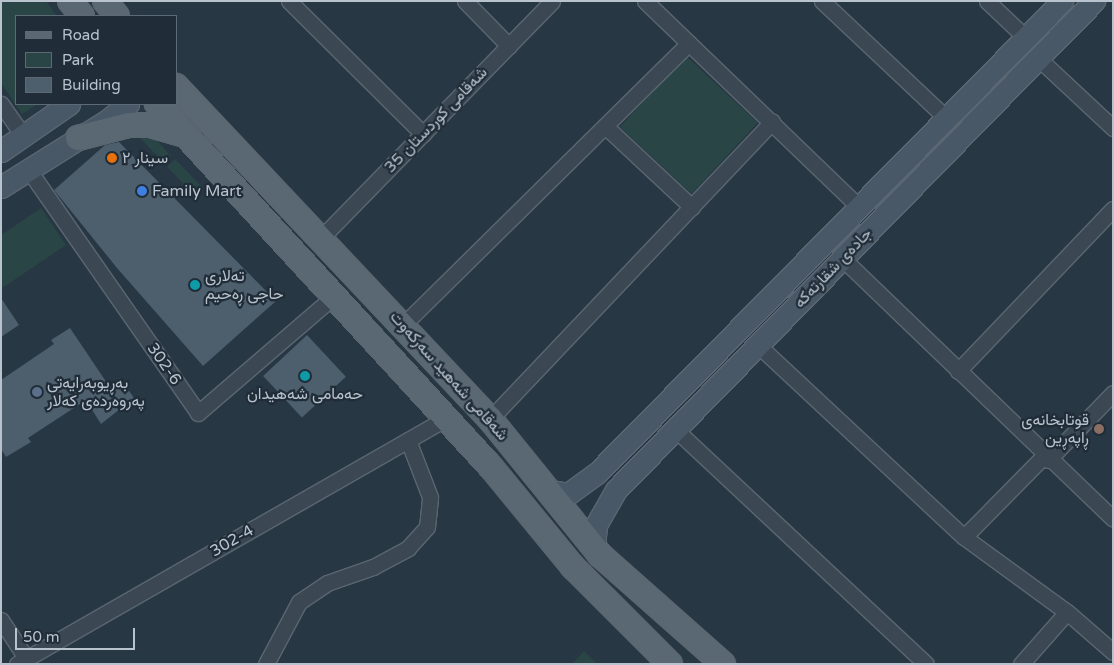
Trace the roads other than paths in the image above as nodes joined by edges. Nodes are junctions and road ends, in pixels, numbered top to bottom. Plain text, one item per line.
1 (105, 1) edge
2 (289, 1) edge
3 (465, 1) edge
4 (552, 1) edge
5 (645, 1) edge
6 (822, 1) edge
7 (987, 1) edge
8 (1062, 1) edge
9 (1094, 1) edge
10 (116, 15) edge
11 (1026, 38) junction
12 (689, 43) junction
13 (509, 46) junction
14 (1038, 58) junction
15 (178, 88) edge
16 (1, 104) edge
17 (68, 105) edge
18 (127, 105) edge
19 (158, 105) edge
20 (946, 118) junction
21 (772, 122) junction
22 (605, 126) junction
23 (1113, 128) edge
24 (423, 134) junction
25 (23, 136) junction
26 (187, 136) junction
27 (78, 138) junction
28 (1, 151) edge
29 (28, 168) junction
30 (1, 187) edge
31 (692, 207) junction
32 (860, 208) junction
33 (1113, 209) edge
34 (320, 239) junction
35 (842, 258) junction
36 (334, 296) junction
37 (404, 324) junction
38 (758, 346) junction
39 (958, 371) junction
40 (1113, 393) edge
41 (446, 418) junction
42 (490, 419) junction
43 (676, 430) junction
44 (408, 440) junction
45 (1046, 458) junction
46 (597, 473) junction
47 (616, 490) junction
48 (551, 491) junction
49 (1113, 519) edge
50 (964, 537) junction
51 (594, 548) junction
52 (1067, 612) junction
53 (1, 620) edge
54 (1113, 652) edge
55 (22, 661) edge
56 (266, 664) edge
57 (670, 664) edge
58 (723, 664) edge
59 (926, 664) edge
60 (1021, 664) edge

1 - 10 main road
2 - 24 street
3 - 13 street
4 - 13 street, شەقامی کوردستان 35
5 - 12 street
6 - 20 street
7 - 11 street
8 - 11 main road, جادەی شقارتەکە
9 - 14 main road, جادەی شقارتەکە
11 - 20 main road, جادەی شقارتەکە
12 - 21 street
12 - 22 street
13 - 24 street, شەقامی کوردستان 35
14 - 23 street
14 - 35 main road, جادەی شقارتەکە
15 - 34 main road, شەقامی شەهید سەرکەوت
16 - 25 street
17 - 25 main road
18 - 27 main road
19 - 26 main road, شەقامی شەهید سەرکەوت
20 - 32 main road, جادەی شقارتەکە
21 - 31 street
21 - 32 street
22 - 31 street
22 - 37 street
24 - 34 street, شەقامی کوردستان 35
25 - 28 main road
26 - 27 main road
26 - 36 main road, شەقامی شەهید سەرکەوت
27 - 29 main road
29 - 30 main road
29 - 36 street, 302-6
31 - 42 street
32 - 46 main road, جادەی شقارتەکە
33 - 39 street
34 - 37 main road, شەقامی شەهید سەرکەوت
35 - 38 main road, جادەی شقارتەکە
35 - 39 street
36 - 41 main road, شەقامی شەهید سەرکەوت
37 - 42 main road, شەقامی شەهید سەرکەوت
38 - 43 main road, جادەی شقارتەکە
38 - 50 street
39 - 45 street
40 - 45 street
41 - 44 street, 302-4
41 - 57 main road, شەقامی شەهید سەرکەوت
42 - 48 main road, شەقامی شەهید سەرکەوت
43 - 47 main road, جادەی شقارتەکە
43 - 59 street
44 - 55 street, 302-4
44 - 56 street
45 - 49 street
45 - 50 street
46 - 47 main road
46 - 48 main road, جادەی شقارتەکە
47 - 51 main road, جادەی شقارتەکە
48 - 51 main road, شەقامی شەهید سەرکەوت
50 - 52 street
51 - 58 main road, شەقامی شەهید سەرکەوت
52 - 54 street
52 - 60 street
53 - 55 street

